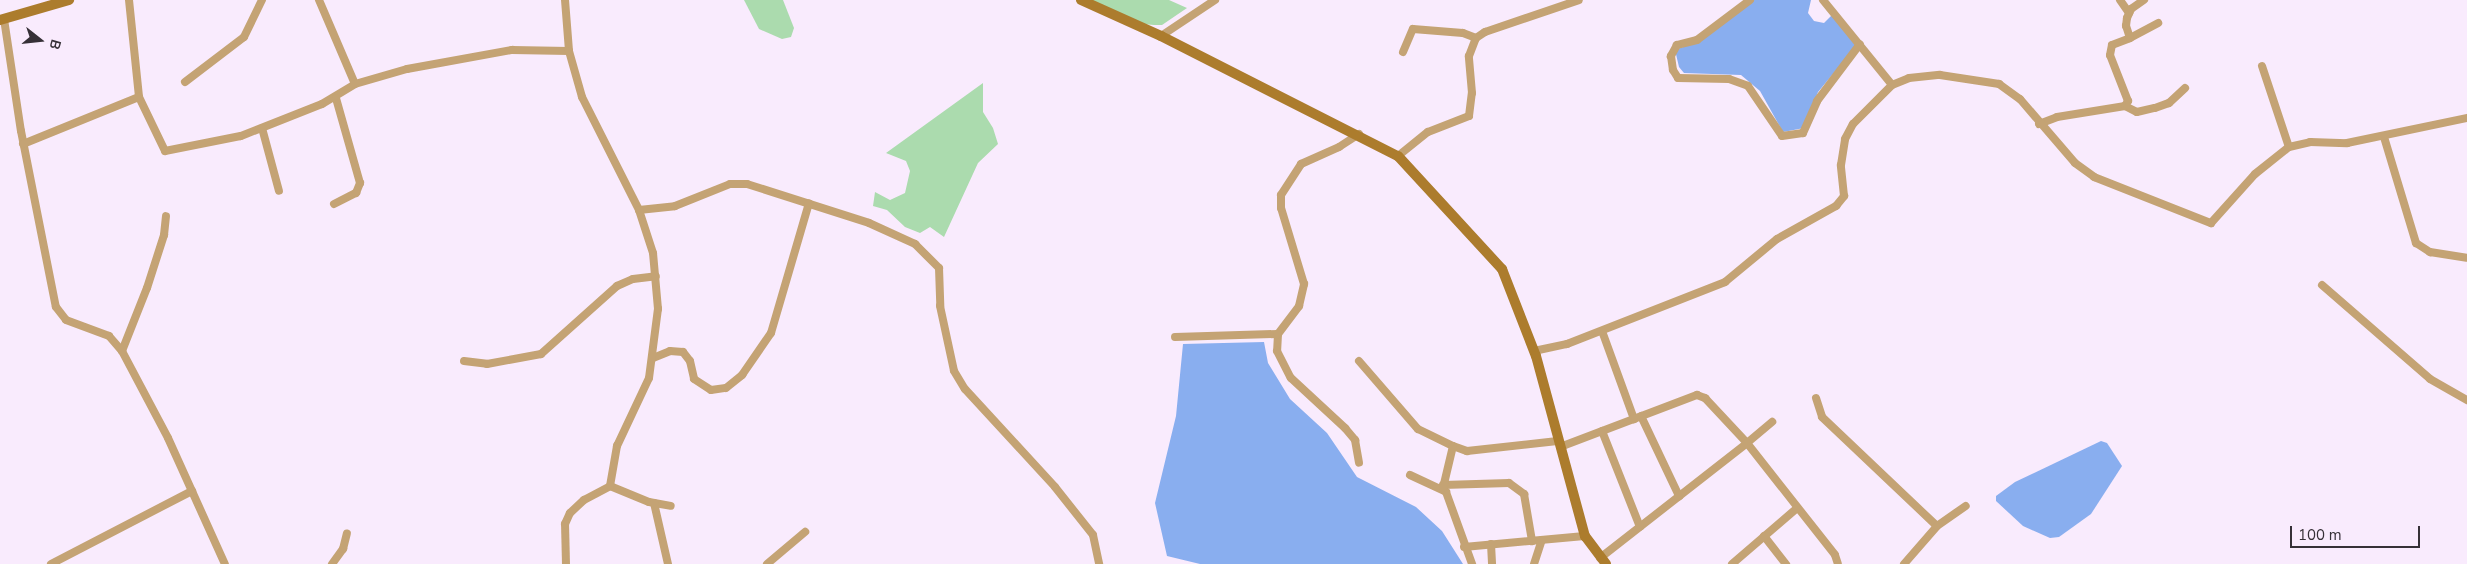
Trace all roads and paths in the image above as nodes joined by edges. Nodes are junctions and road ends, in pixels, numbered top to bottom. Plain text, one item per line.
1 (69, 0) edge
2 (128, 0) edge
3 (262, 0) edge
4 (320, 0) edge
5 (565, 0) edge
6 (1080, 0) edge
7 (1215, 0) edge
8 (1579, 0) edge
9 (1750, 0) edge
10 (1823, 0) edge
11 (2120, 0) edge
12 (2144, 0) edge
13 (2129, 13) junction
14 (2, 19) edge
15 (2158, 23) dead end
16 (1161, 36) junction
17 (1476, 38) junction
18 (2130, 38) junction
19 (1860, 44) junction
20 (570, 51) junction
21 (1403, 52) dead end
22 (2262, 66) dead end
23 (185, 82) dead end
24 (355, 84) junction
25 (1892, 85) junction
26 (2185, 88) dead end
27 (139, 97) junction
28 (336, 98) junction
29 (2125, 106) junction
30 (2467, 118) edge
31 (2039, 124) junction
32 (262, 128) junction
33 (1358, 134) junction
34 (2384, 137) junction
35 (23, 144) junction
36 (2289, 147) junction
37 (1398, 156) junction
38 (279, 191) dead end
39 (809, 203) junction
40 (334, 204) dead end
41 (639, 210) junction
42 (166, 216) dead end
43 (2467, 258) edge
44 (656, 276) junction
45 (2322, 285) dead end
46 (1602, 331) junction
47 (1278, 334) junction
48 (1175, 337) dead end
49 (122, 351) junction
50 (1534, 351) junction
51 (652, 358) junction
52 (464, 360) dead end
53 (1359, 361) dead end
54 (1816, 398) dead end
55 (2467, 400) edge
56 (1638, 417) junction
57 (1772, 422) dead end
58 (1602, 431) junction
59 (1747, 443) junction
60 (1558, 444) junction
61 (1453, 446) junction
62 (1359, 462) dead end
63 (1410, 475) dead end
64 (610, 486) junction
65 (1443, 487) junction
66 (192, 491) junction
67 (1679, 496) junction
68 (654, 503) junction
69 (671, 506) dead end
70 (1966, 506) dead end
71 (1797, 508) junction
72 (1937, 526) junction
73 (1640, 527) junction
74 (805, 532) dead end
75 (347, 533) dead end
76 (1585, 536) junction
77 (1764, 536) junction
78 (1532, 540) junction
79 (1542, 540) junction
80 (1491, 544) junction
81 (1464, 547) junction
82 (1603, 561) edge
83 (1736, 563) edge
84 (51, 564) edge
85 (225, 564) edge
86 (332, 564) edge
87 (566, 564) edge
88 (668, 564) edge
89 (767, 564) edge
90 (1099, 564) edge
91 (1472, 564) edge
92 (1492, 564) edge
93 (1534, 564) edge
94 (1786, 564) edge
95 (1838, 564) edge
96 (1904, 564) edge

1 - 14 street
2 - 27 street
3 - 23 street
4 - 24 street
5 - 20 street
6 - 16 street
7 - 16 street
8 - 17 street
9 - 19 street
10 - 19 street
11 - 13 street
12 - 13 street
13 - 18 street
14 - 35 street
15 - 18 street
16 - 33 street
17 - 21 street
17 - 37 street
18 - 29 street
19 - 25 street
20 - 24 street
20 - 41 street
22 - 36 street
24 - 28 street
25 - 31 street
25 - 46 street
26 - 29 street
27 - 32 street
27 - 35 street
28 - 32 street
28 - 40 street
29 - 31 street
30 - 34 street
31 - 36 street
32 - 38 street
33 - 37 street
33 - 47 street
34 - 36 street
34 - 43 street
35 - 49 street
37 - 50 street
39 - 41 street
39 - 51 street
39 - 90 street
41 - 44 street
42 - 49 street
44 - 51 street
44 - 52 street
45 - 55 street
46 - 50 street
46 - 56 street
47 - 48 street
47 - 62 street
49 - 66 street
50 - 60 street
51 - 64 street
53 - 61 street
54 - 72 street
56 - 58 street
56 - 59 street
56 - 67 street
57 - 59 street
58 - 60 street
58 - 73 street
59 - 67 street
59 - 71 street
60 - 61 street
60 - 76 street
61 - 65 street
63 - 65 street
64 - 68 street
64 - 87 street
65 - 78 street
65 - 81 street
66 - 84 street
66 - 85 street
67 - 73 street
68 - 69 street
68 - 88 street
70 - 72 street
71 - 77 street
71 - 95 street
72 - 96 street
73 - 82 street
74 - 89 street
75 - 86 street
76 - 79 street
76 - 82 street
77 - 83 street
77 - 94 street
78 - 79 street
78 - 80 street
79 - 93 street
80 - 81 street
80 - 92 street
81 - 91 street

